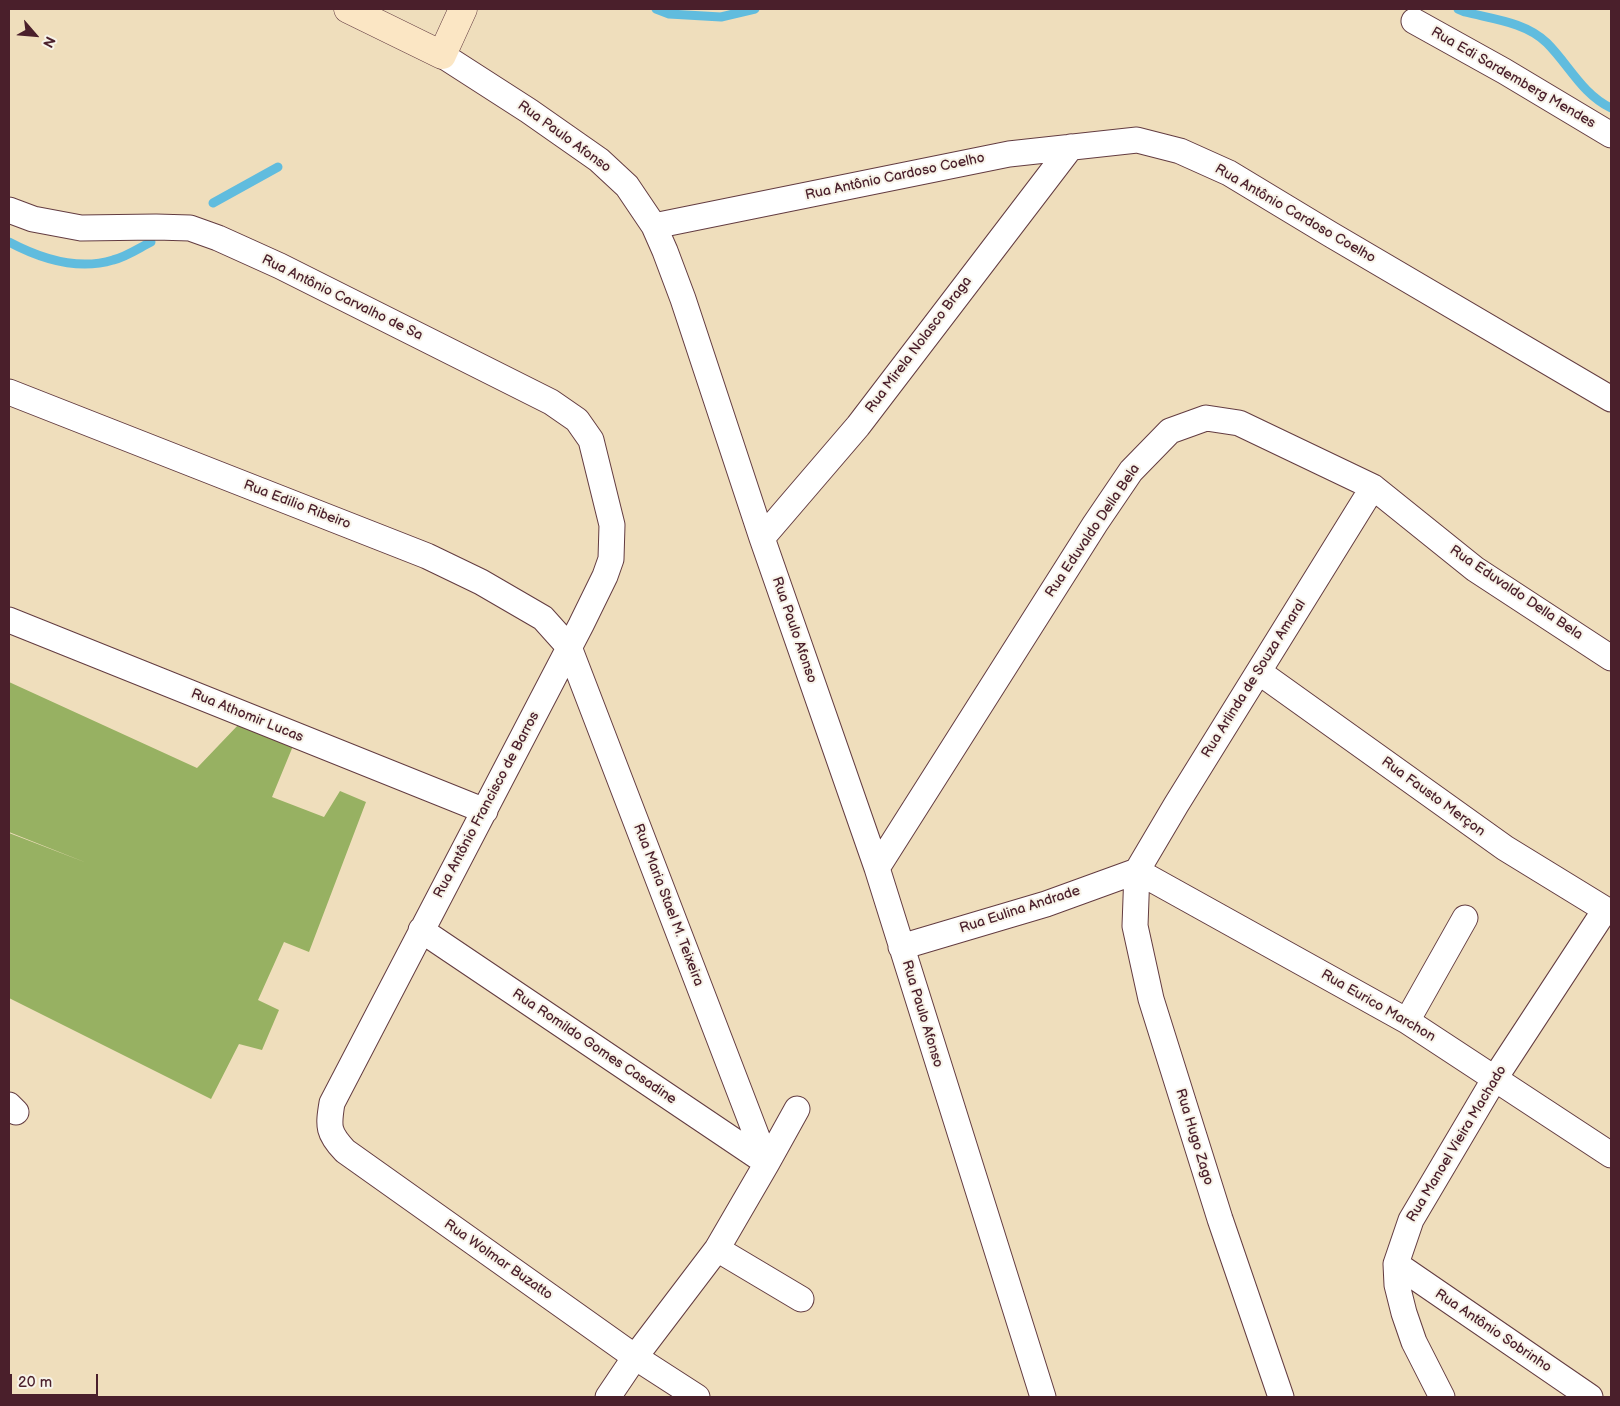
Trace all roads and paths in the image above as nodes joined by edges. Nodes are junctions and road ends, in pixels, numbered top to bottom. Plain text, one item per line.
1 (348, 9) edge
2 (463, 9) edge
3 (1414, 21) dead end
4 (442, 55) junction
5 (1611, 135) edge
6 (1071, 147) junction
7 (9, 210) edge
8 (654, 226) junction
9 (9, 392) edge
10 (1611, 399) edge
11 (1372, 487) junction
12 (606, 500) joint
13 (762, 538) junction
14 (9, 620) edge
15 (569, 647) junction
16 (1611, 658) edge
17 (1259, 672) junction
18 (485, 811) junction
19 (877, 868) junction
20 (1137, 871) junction
21 (1608, 912) edge
22 (1466, 918) dead end
23 (421, 930) junction
24 (902, 947) junction
25 (1407, 1021) junction
26 (1496, 1078) junction
27 (332, 1103) joint
28 (797, 1109) dead end
29 (1611, 1155) edge
30 (768, 1163) junction
31 (717, 1249) junction
32 (1396, 1264) junction
33 (801, 1299) dead end
34 (636, 1358) junction
35 (608, 1397) edge
36 (697, 1397) edge
37 (1043, 1397) edge
38 (1281, 1397) edge
39 (1442, 1397) edge
40 (1590, 1397) edge

1 - 4 street, Rua Paulo Afonso
2 - 4 street
3 - 5 street, Rua Edi Sardemberg Mendes
4 - 8 street, Rua Paulo Afonso
6 - 8 street, Rua Antônio Cardoso Coelho
6 - 10 street, Rua Antônio Cardoso Coelho
6 - 13 street, Rua Mirela Nolasco Braga
7 - 12 street, Rua Antônio Carvalho de Sa
8 - 13 street, Rua Paulo Afonso
9 - 15 street, Rua Edilio Ribeiro
11 - 16 street, Rua Eduvaldo Della Bela
11 - 17 street, Rua Arlinda de Souza Amaral
11 - 19 street, Rua Eduvaldo Della Bela
12 - 15 street, Rua Antônio Francisco de Barros
13 - 19 street, Rua Paulo Afonso
14 - 18 street, Rua Athomir Lucas
15 - 18 street, Rua Antônio Francisco de Barros
15 - 30 street, Rua Maria Stael M. Teixeira
17 - 20 street, Rua Arlinda de Souza Amaral
17 - 21 street, Rua Fausto Merçon
18 - 23 street, Rua Antônio Francisco de Barros
19 - 24 street, Rua Paulo Afonso
20 - 24 street, Rua Eulina Andrade
20 - 25 street, Rua Eurico Marchon
20 - 38 street, Rua Hugo Zago
21 - 26 street, Rua Manoel Vieira Machado
22 - 25 street
23 - 27 street, Rua Antônio Francisco de Barros
23 - 30 street, Rua Romildo Gomes Casadine
24 - 37 street, Rua Paulo Afonso
25 - 26 street, Rua Eurico Marchon
26 - 29 street, Rua Eurico Marchon
26 - 32 street, Rua Manoel Vieira Machado
27 - 34 street, Rua Wolmar Buzatto
28 - 30 street
30 - 31 street
31 - 33 street
31 - 34 street
32 - 39 street, Rua Manoel Vieira Machado
32 - 40 street, Rua Antônio Sobrinho
34 - 35 street
34 - 36 street, Rua Wolmar Buzatto

